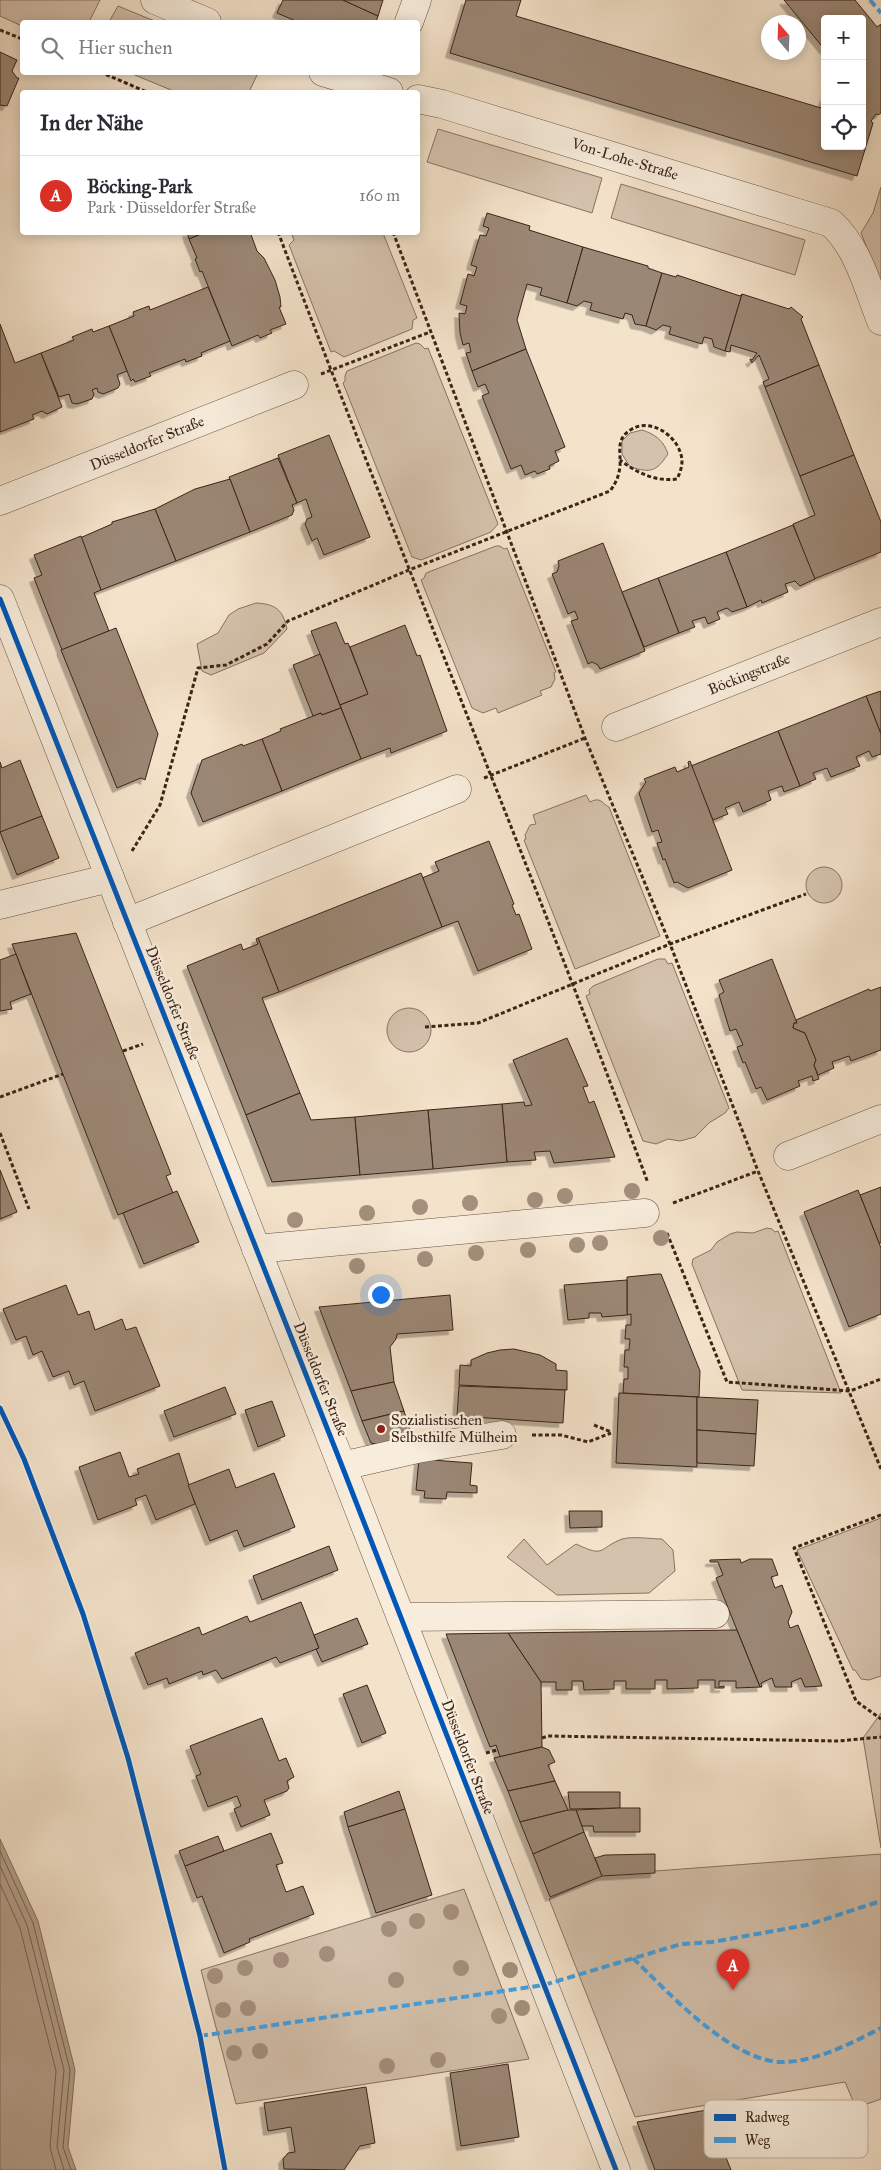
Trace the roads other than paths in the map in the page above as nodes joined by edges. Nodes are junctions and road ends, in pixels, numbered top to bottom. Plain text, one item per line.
1 (155, 0) edge
2 (417, 0) edge
3 (202, 20) edge
4 (410, 20) edge
5 (333, 75) edge
6 (393, 75) edge
7 (382, 90) edge
8 (390, 90) edge
9 (420, 99) edge
10 (881, 322) edge
11 (294, 384) road end
12 (0, 501) edge
13 (0, 599) edge
14 (881, 622) edge
15 (616, 726) road end
16 (457, 789) road end
17 (110, 878) junction
18 (0, 905) edge
19 (127, 922) junction
20 (881, 1119) edge
21 (788, 1156) road end
22 (651, 1211) road end
23 (256, 1249) junction
24 (502, 1435) road end
25 (342, 1466) junction
26 (715, 1614) dead end
27 (401, 1617) junction
28 (616, 2170) edge

1 - 3 street
2 - 4 street
5 - 7 street
6 - 8 street
9 - 10 street, Von-Lohe-Straße
11 - 12 street, Düsseldorfer Straße
13 - 17 street, Düsseldorfer Straße
14 - 15 street, Böckingstraße
16 - 19 street
17 - 18 street
17 - 19 street, Düsseldorfer Straße
19 - 23 street, Düsseldorfer Straße
20 - 21 street
22 - 23 street
23 - 25 street, Düsseldorfer Straße
24 - 25 street
25 - 27 street, Düsseldorfer Straße
26 - 27 street
27 - 28 street, Düsseldorfer Straße

